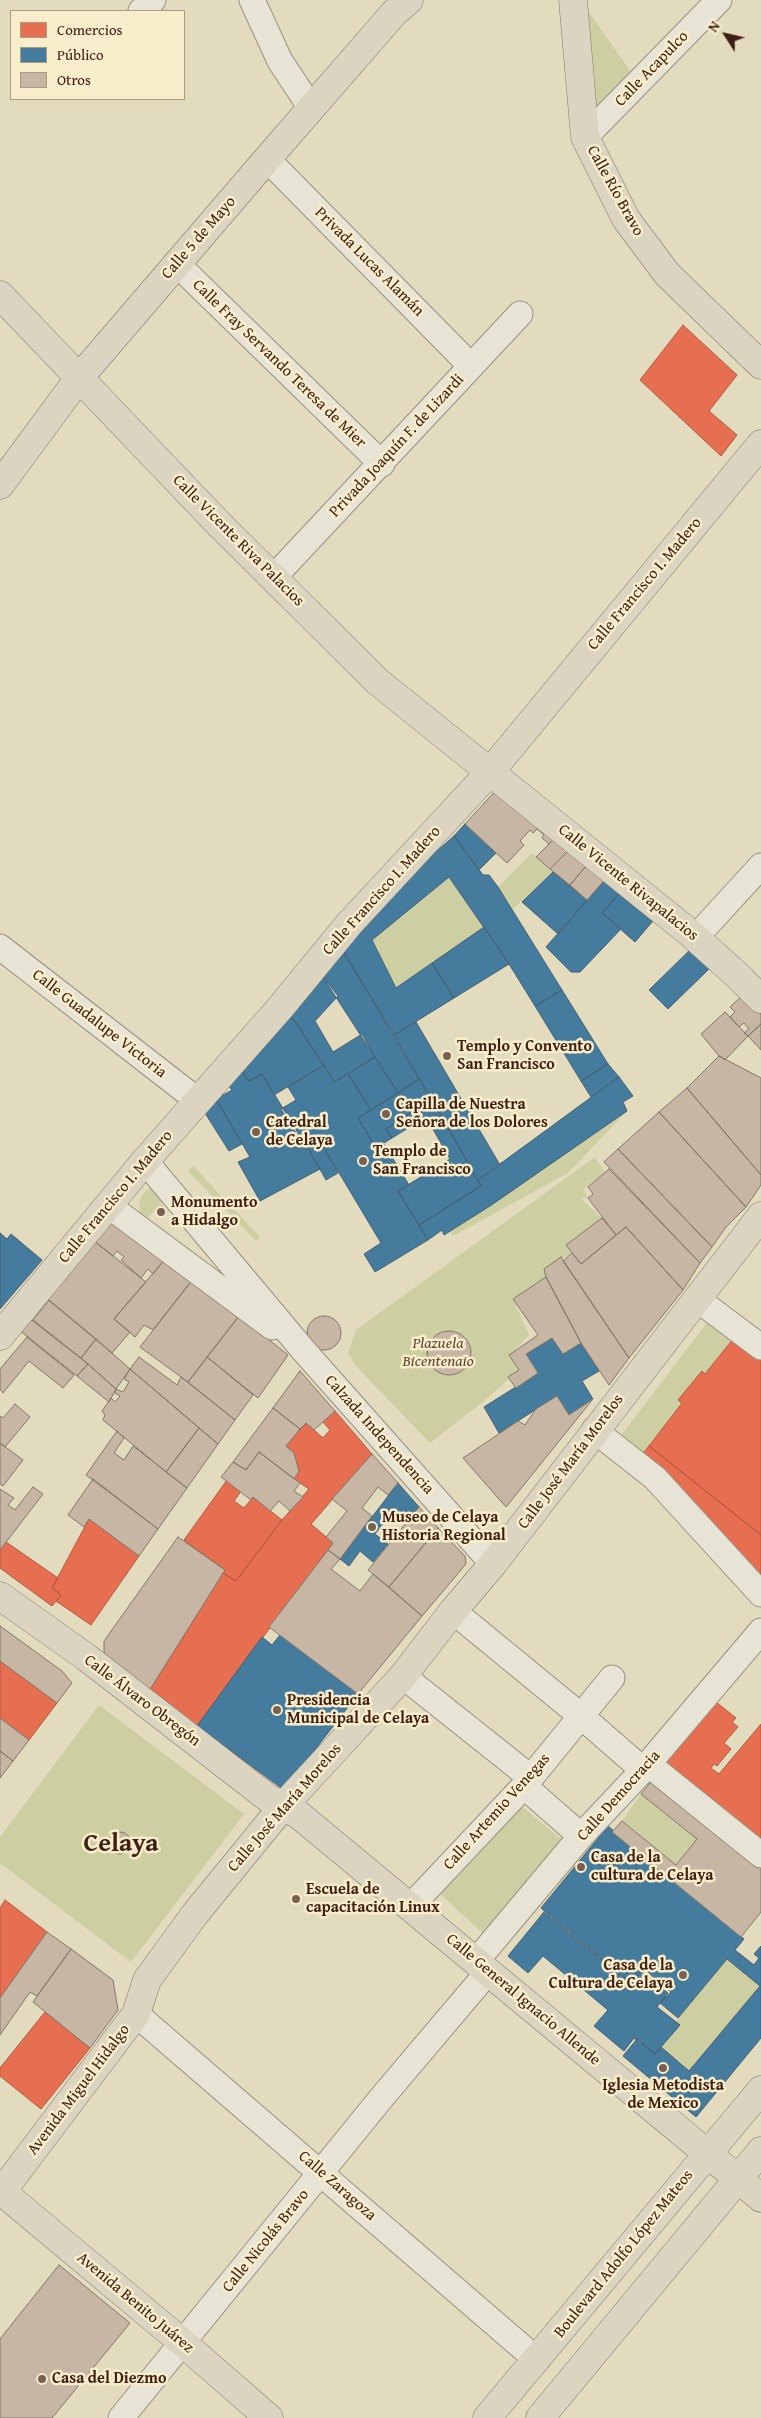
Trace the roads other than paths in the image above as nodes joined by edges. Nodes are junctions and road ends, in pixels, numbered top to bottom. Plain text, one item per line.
1 (153, 0) edge
2 (252, 0) edge
3 (409, 0) edge
4 (573, 0) edge
5 (720, 0) edge
6 (142, 10) edge
7 (311, 108) junction
8 (585, 137) junction
9 (267, 159) junction
10 (176, 263) junction
11 (0, 295) edge
12 (520, 314) dead end
13 (761, 365) edge
14 (471, 366) junction
15 (79, 378) junction
16 (761, 444) edge
17 (382, 464) junction
18 (0, 485) edge
19 (273, 578) junction
20 (490, 772) junction
21 (761, 866) edge
22 (695, 938) junction
23 (0, 947) edge
24 (761, 999) edge
25 (197, 1100) junction
26 (145, 1161) junction
27 (109, 1206) junction
28 (761, 1216) edge
29 (697, 1299) junction
30 (0, 1336) edge
31 (761, 1347) edge
32 (304, 1351) junction
33 (594, 1430) junction
34 (493, 1564) junction
35 (761, 1594) edge
36 (0, 1596) edge
37 (452, 1611) junction
38 (761, 1631) edge
39 (403, 1676) junction
40 (612, 1678) dead end
41 (582, 1716) junction
42 (646, 1767) junction
43 (527, 1781) junction
44 (284, 1805) junction
45 (582, 1836) junction
46 (761, 1855) edge
47 (411, 1906) junction
48 (482, 1966) junction
49 (147, 1980) joint
50 (136, 2014) junction
51 (761, 2090) edge
52 (761, 2151) edge
53 (706, 2153) junction
54 (321, 2172) junction
55 (737, 2179) junction
56 (1, 2192) edge
57 (761, 2198) edge
58 (183, 2343) junction
59 (537, 2360) junction
60 (549, 2415) edge
61 (121, 2418) edge
62 (269, 2418) edge
63 (488, 2418) edge

1 - 6 street
2 - 7 street
3 - 7 main road, Calle 5 de Mayo
4 - 8 main road, Calle Río Bravo
5 - 8 street, Calle Acapulco
7 - 9 main road, Calle 5 de Mayo
8 - 13 main road, Calle Río Bravo
9 - 10 main road, Calle 5 de Mayo
9 - 14 street, Privada Lucas Alamán
10 - 15 main road, Calle 5 de Mayo
10 - 17 street, Calle Fray Servando Teresa de Mier
11 - 15 main road, Calle Vicente Riva Palacios
12 - 14 street, Privada Joaquín F. de Lizardi
14 - 17 street, Privada Joaquín F. de Lizardi
15 - 18 main road, Calle 5 de Mayo
15 - 19 main road, Calle Vicente Riva Palacios
16 - 20 main road, Calle Francisco I. Madero
17 - 19 street, Privada Joaquín F. de Lizardi
19 - 20 main road, Calle Vicente Riva Palacios
20 - 22 main road, Calle Vicente Rivapalacios
20 - 25 main road, Calle Francisco I. Madero
21 - 22 street
22 - 24 main road, Calle Vicente Rivapalacios
23 - 25 street, Calle Guadalupe Victoria
25 - 26 main road, Calle Francisco I. Madero
26 - 27 main road, Calle Francisco I. Madero
26 - 32 street, Calzada Independencia
27 - 30 main road, Calle Francisco I. Madero
27 - 32 street, Calzada Independencia
28 - 29 main road, Calle José María Morelos
29 - 31 street
29 - 33 main road, Calle José María Morelos
32 - 34 street, Calzada Independencia
33 - 34 main road, Calle José María Morelos
33 - 35 street
34 - 37 main road, Calle José María Morelos
36 - 44 main road, Calle Álvaro Obregón
37 - 39 main road, Calle José María Morelos
37 - 41 street
38 - 42 street, Calle Democracia
39 - 43 street
39 - 44 main road, Calle José María Morelos
40 - 41 street, Calle Artemio Venegas
41 - 42 street
41 - 43 street, Calle Artemio Venegas
42 - 45 street, Calle Democracia
42 - 46 street
43 - 45 street
43 - 47 street, Calle Artemio Venegas
44 - 47 main road, Calle General Ignacio Allende
44 - 49 main road, Calle José María Morelos
45 - 48 street, Calle Democracia
47 - 48 main road, Calle General Ignacio Allende
48 - 53 main road, Calle General Ignacio Allende
48 - 54 street, Calle Nicolás Bravo
49 - 50 main road, Avenida Miguel Hidalgo
50 - 54 street, Calle Zaragoza
50 - 56 main road, Avenida Miguel Hidalgo
51 - 53 main road, Boulevard Adolfo López Mateos
52 - 55 main road
53 - 55 main road, Calle General Ignacio Allende
53 - 59 main road, Boulevard Adolfo López Mateos
54 - 58 street, Calle Nicolás Bravo
54 - 59 street, Calle Zaragoza
55 - 57 main road, Calle General Ignacio Allende
55 - 60 main road
56 - 58 main road, Avenida Benito Juárez
58 - 61 street, Calle Nicolás Bravo
58 - 62 main road, Avenida Benito Juárez
59 - 63 main road, Boulevard Adolfo López Mateos

